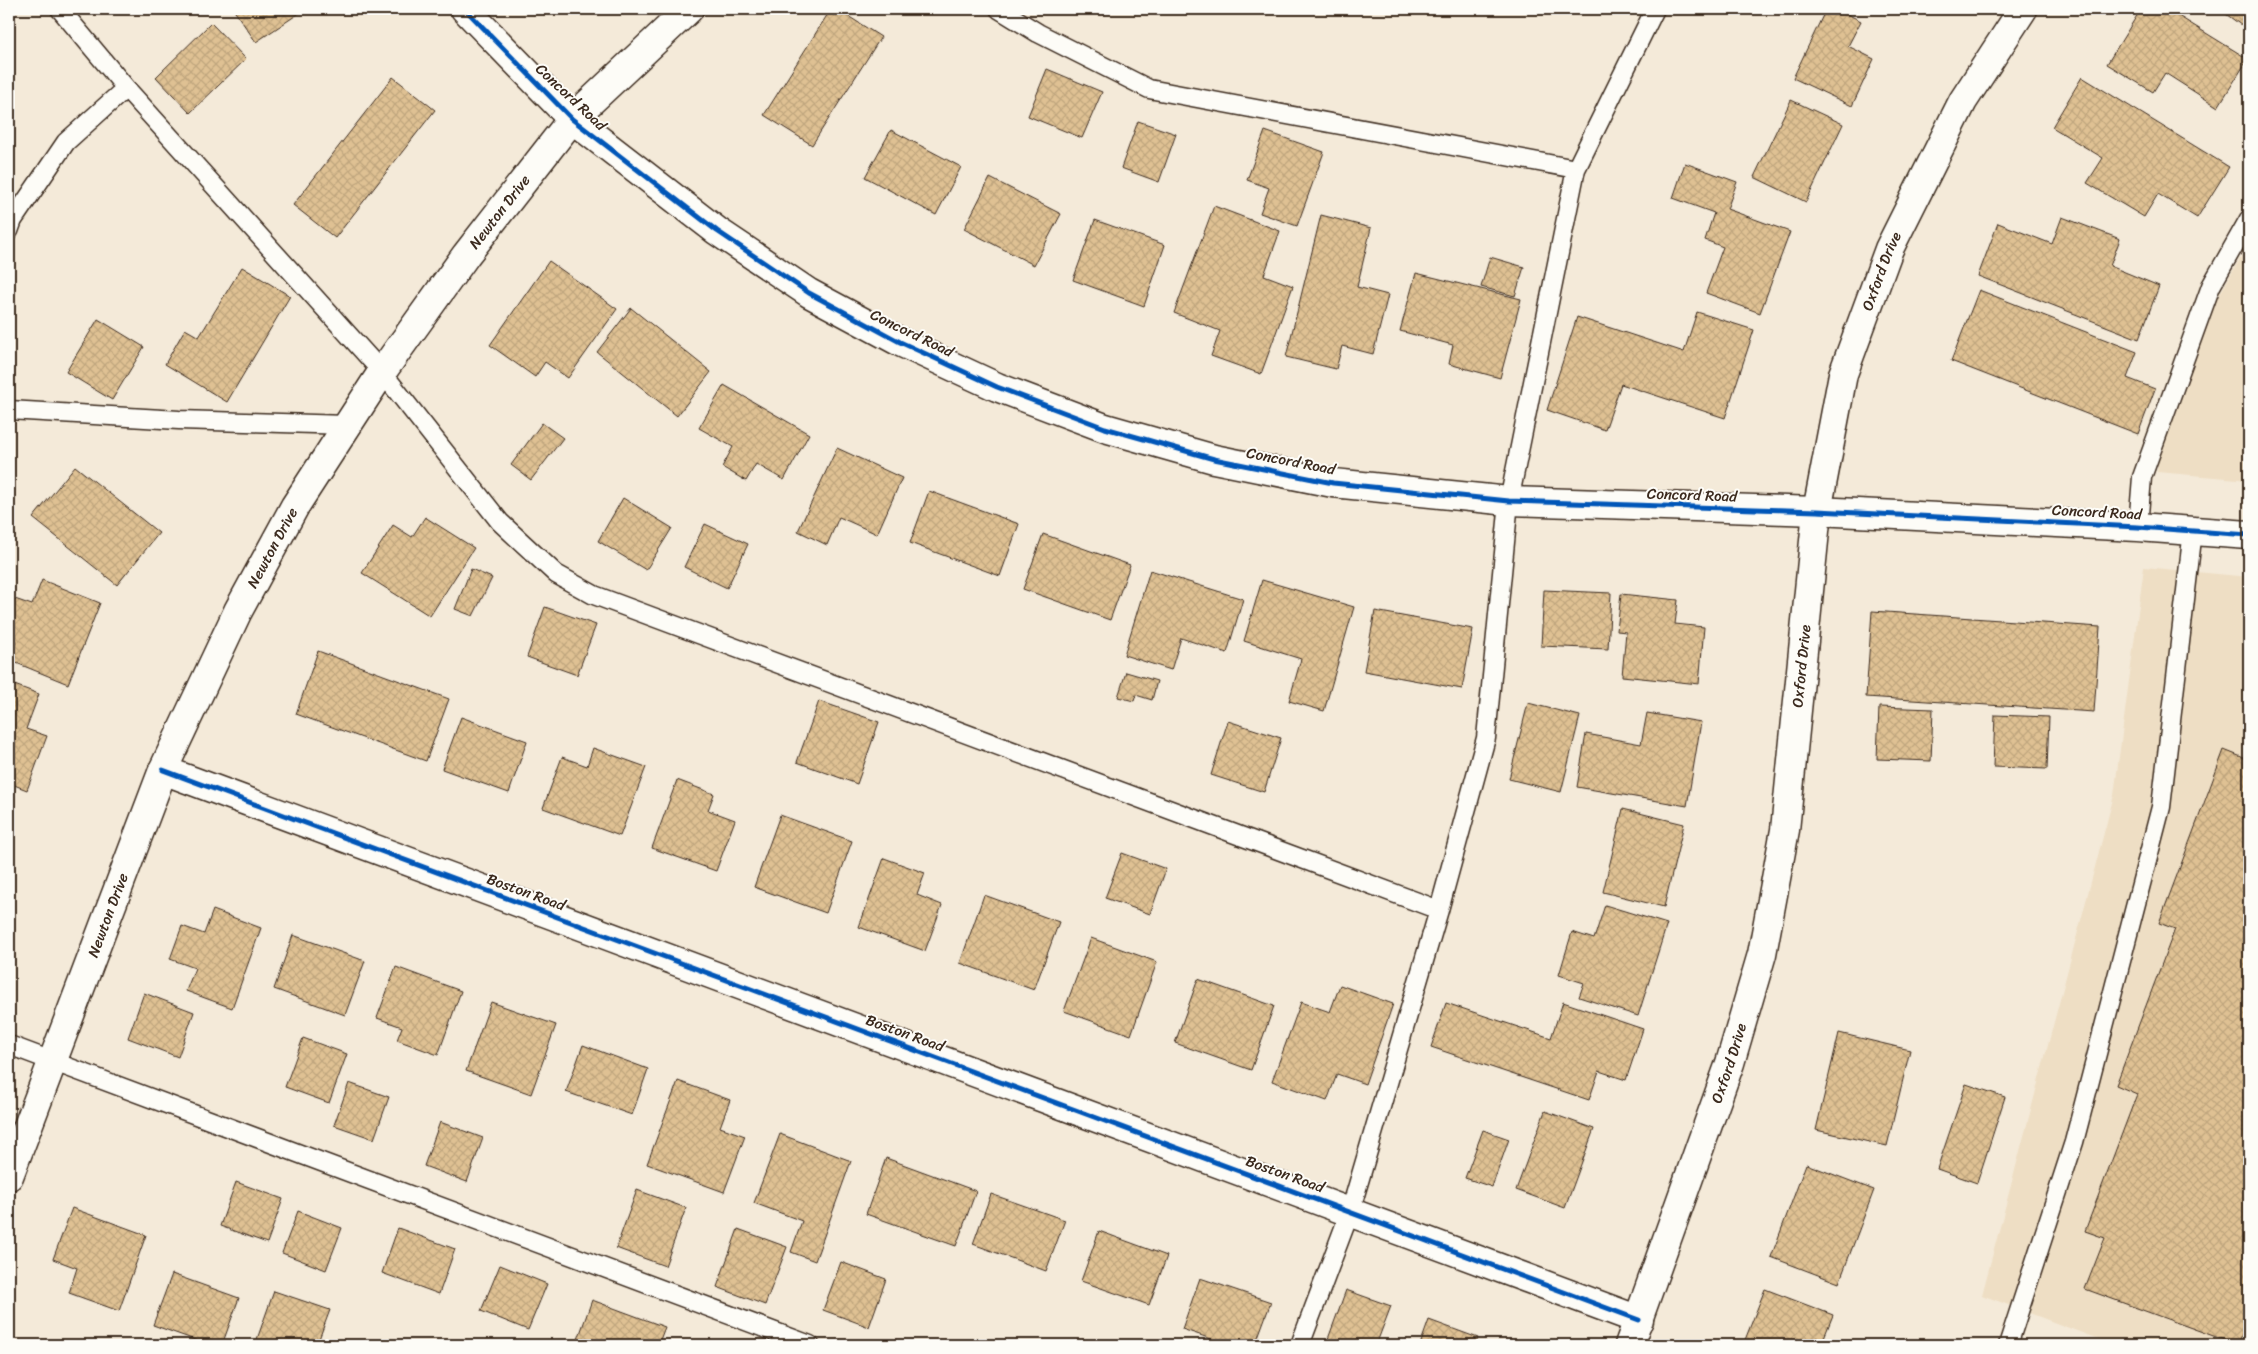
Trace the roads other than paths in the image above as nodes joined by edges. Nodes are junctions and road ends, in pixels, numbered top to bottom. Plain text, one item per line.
1 (60, 9) edge
2 (465, 9) edge
3 (690, 9) edge
4 (999, 9) edge
5 (1655, 9) edge
6 (2023, 9) edge
7 (126, 88) junction
8 (572, 120) junction
9 (1576, 169) junction
10 (2249, 219) edge
11 (9, 231) edge
12 (382, 372) junction
13 (9, 410) edge
14 (347, 425) junction
15 (1509, 501) junction
16 (1818, 512) junction
17 (2138, 527) junction
18 (2193, 530) junction
19 (2249, 536) edge
20 (163, 770) junction
21 (1439, 910) junction
22 (9, 1045) edge
23 (53, 1060) junction
24 (9, 1176) edge
25 (1350, 1212) junction
26 (1639, 1320) junction
27 (810, 1345) edge
28 (1300, 1345) edge
29 (1629, 1345) edge
30 (2008, 1345) edge

1 - 7 lane
2 - 8 street, Concord Road
3 - 8 street, Newton Drive
4 - 9 lane
5 - 9 lane
6 - 16 street, Oxford Drive
7 - 11 lane
7 - 12 lane
8 - 12 street, Newton Drive
8 - 15 street, Concord Road
9 - 15 lane
10 - 17 lane
12 - 14 street, Newton Drive
12 - 21 lane
13 - 14 lane
14 - 20 street, Newton Drive
15 - 16 street, Concord Road
15 - 21 lane
16 - 17 street, Concord Road
16 - 26 street, Oxford Drive
17 - 18 street, Concord Road
18 - 19 street, Concord Road
18 - 30 lane
20 - 23 street, Newton Drive
20 - 25 street, Boston Road
21 - 25 lane
22 - 23 lane
23 - 24 street, Newton Drive
23 - 27 lane
25 - 26 street, Boston Road
25 - 28 lane
26 - 29 street, Oxford Drive

